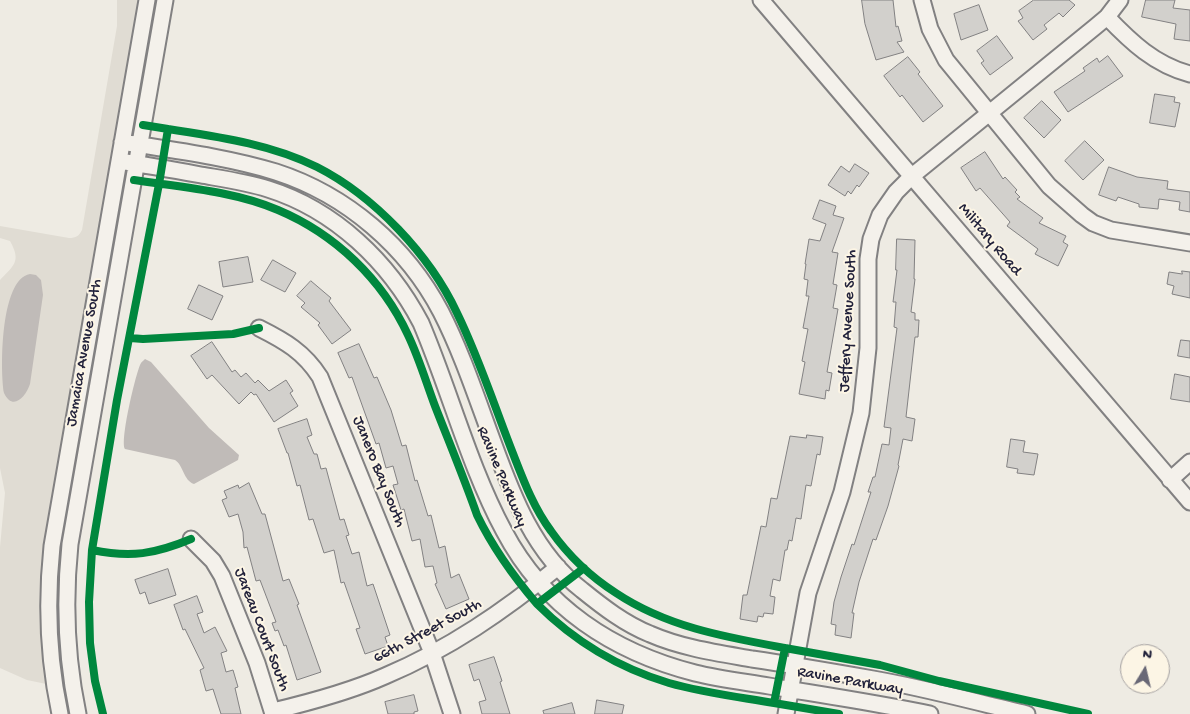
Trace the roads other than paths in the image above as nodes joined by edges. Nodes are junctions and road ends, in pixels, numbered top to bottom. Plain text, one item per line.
1 (147, 0) edge
2 (165, 0) edge
3 (761, 0) edge
4 (922, 0) edge
5 (1120, 0) edge
6 (1107, 17) junction
7 (1190, 74) edge
8 (989, 112) junction
9 (122, 142) junction
10 (140, 145) junction
11 (119, 161) junction
12 (136, 164) junction
13 (912, 176) junction
14 (1190, 243) edge
15 (259, 328) dead end
16 (1190, 462) edge
17 (1170, 480) junction
18 (1190, 502) edge
19 (191, 539) dead end
20 (558, 568) junction
21 (540, 582) junction
22 (432, 654) junction
23 (794, 666) junction
24 (790, 690) junction
25 (273, 712) edge
26 (60, 714) edge
27 (78, 714) edge
28 (452, 714) edge
29 (786, 714) edge
30 (930, 714) edge
31 (1026, 714) edge

1 - 9 street, Jamaica Avenue South
2 - 10 street, Jamaica Avenue South
3 - 13 street, Military Road
4 - 8 street
5 - 6 street, Jeffery Avenue South
6 - 7 street
6 - 8 street, Jeffery Avenue South
8 - 13 street, Jeffery Avenue South
8 - 14 street
9 - 10 street, Ravine Parkway
9 - 11 street, Jamaica Avenue South
10 - 12 street, Jamaica Avenue South
10 - 20 street, Ravine Parkway
11 - 12 street, Ravine Parkway
11 - 26 street, Jamaica Avenue South
12 - 21 street, Ravine Parkway
12 - 27 street, Jamaica Avenue South
13 - 17 street, Military Road
13 - 23 street, Jeffery Avenue South
15 - 22 street, Janero Bay South
16 - 17 street
17 - 18 street, Military Road
19 - 25 street, Jareau Court South
20 - 21 street, 66th Street South
20 - 23 street, Ravine Parkway
21 - 22 street, 66th Street South
21 - 24 street, Ravine Parkway
22 - 25 street, 66th Street South
22 - 28 street, Janero Bay South
23 - 24 street, Jeffery Avenue South
23 - 31 street, Ravine Parkway
24 - 29 street, Jeffery Avenue South
24 - 30 street, Ravine Parkway

